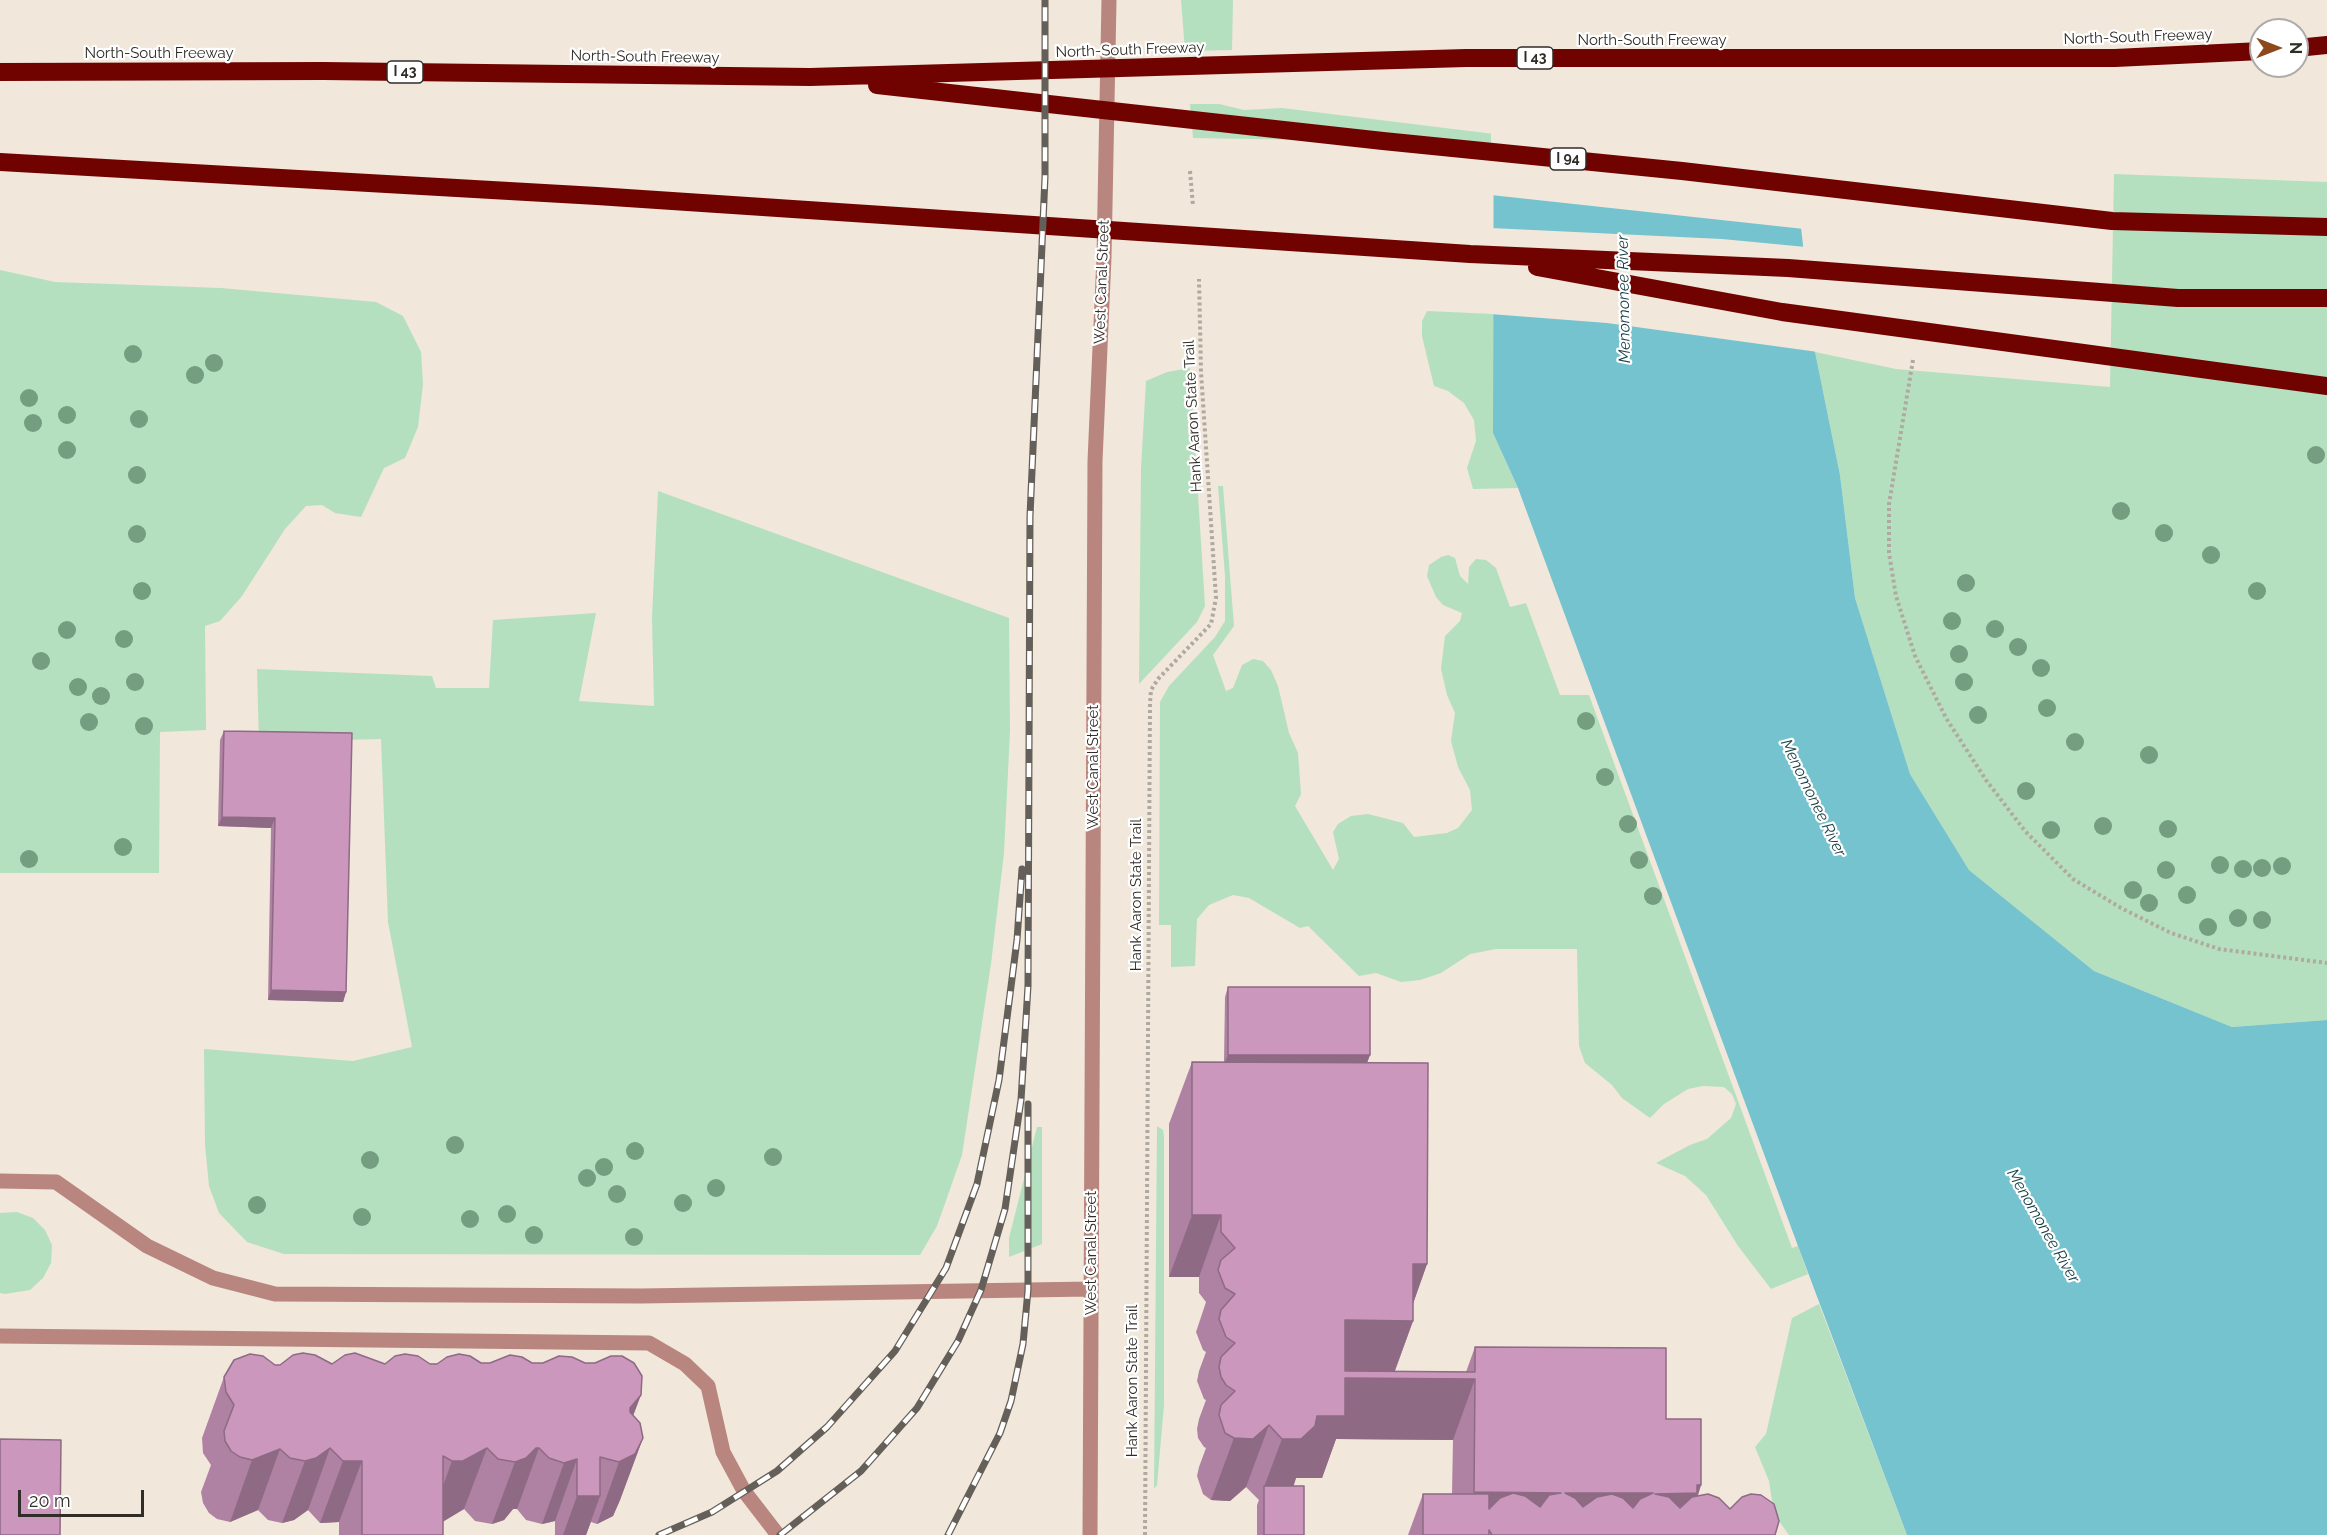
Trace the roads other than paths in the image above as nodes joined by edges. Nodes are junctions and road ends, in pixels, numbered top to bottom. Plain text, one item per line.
1 (1109, 0) edge
2 (2327, 45) edge
3 (2309, 47) edge
4 (2249, 52) edge
5 (0, 72) edge
6 (810, 77) junction
7 (0, 162) edge
8 (2327, 227) edge
9 (1470, 254) junction
10 (2327, 298) edge
11 (2327, 386) edge
12 (0, 1181) edge
13 (1091, 1289) junction
14 (0, 1336) edge
15 (778, 1535) edge
16 (1090, 1535) edge

1 - 13 street, West Canal Street
2 - 3 highway
4 - 6 highway, North-South Freeway / I 43
5 - 6 highway, North-South Freeway / I 43
6 - 8 highway, I 94
7 - 9 highway
9 - 10 highway
9 - 11 highway
12 - 13 street
13 - 16 street, West Canal Street
14 - 15 street

